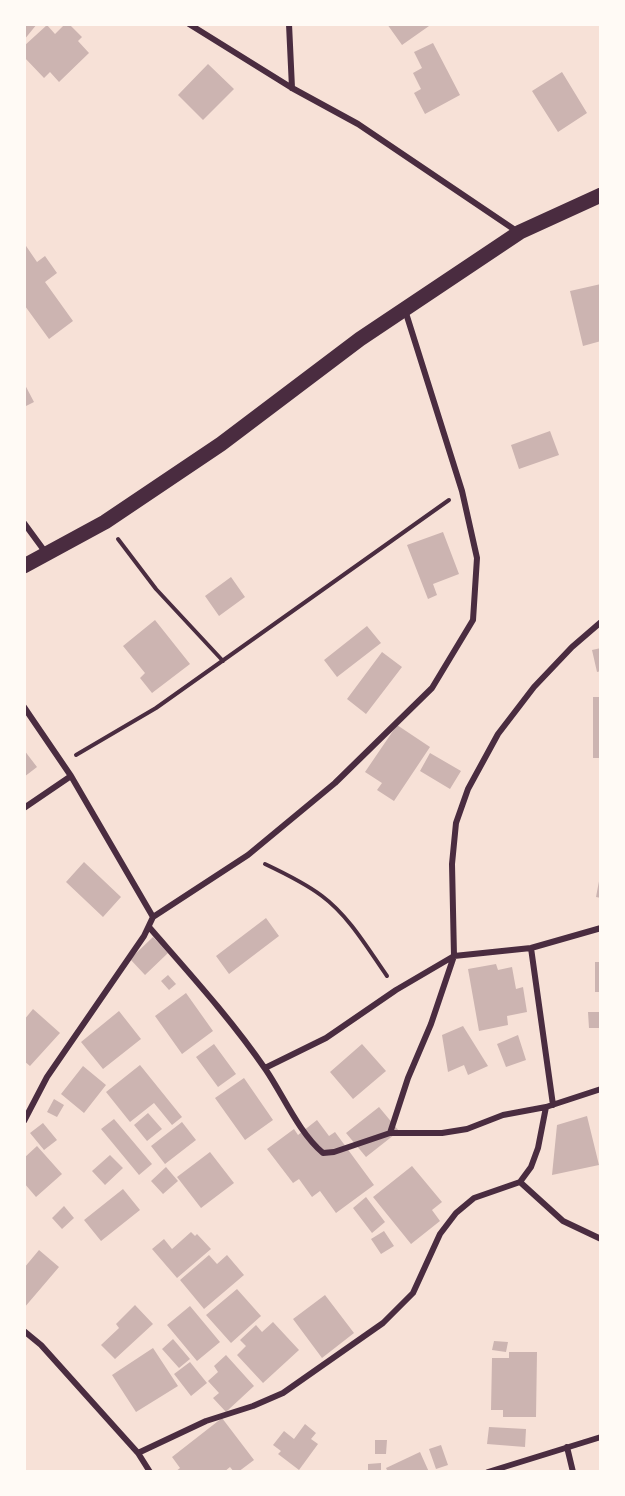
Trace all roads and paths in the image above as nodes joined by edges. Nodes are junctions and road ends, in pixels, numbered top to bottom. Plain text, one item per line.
1 (189, 24) edge
2 (290, 24) edge
3 (292, 88) junction
4 (601, 195) edge
5 (520, 232) junction
6 (404, 310) junction
7 (462, 491) junction
8 (105, 522) junction
9 (24, 523) edge
10 (47, 554) junction
11 (24, 566) edge
12 (601, 621) edge
13 (223, 661) junction
14 (24, 707) edge
15 (61, 763) junction
16 (71, 776) junction
17 (24, 808) edge
18 (248, 855) junction
19 (153, 917) junction
20 (149, 927) junction
21 (601, 928) edge
22 (531, 948) junction
23 (454, 956) junction
24 (396, 990) junction
25 (265, 1068) junction
26 (601, 1089) edge
27 (549, 1106) junction
28 (24, 1121) edge
29 (390, 1133) junction
30 (520, 1182) junction
31 (601, 1239) edge
32 (24, 1331) edge
33 (601, 1437) edge
34 (567, 1447) junction
35 (138, 1453) junction
36 (150, 1472) edge
37 (488, 1472) edge
38 (573, 1472) edge

1 - 3 street
2 - 3 street
3 - 5 street
4 - 5 main road
5 - 6 main road
6 - 7 street
6 - 8 main road
7 - 13 path
7 - 18 street
8 - 10 main road
8 - 13 path
9 - 10 street
10 - 11 main road
12 - 23 street
13 - 15 path
14 - 15 street
15 - 16 street
16 - 17 street
16 - 19 street
18 - 19 street
18 - 24 path
19 - 20 street
20 - 25 street
20 - 28 street
21 - 22 street
22 - 23 street
22 - 27 street
23 - 24 street
23 - 29 street
24 - 25 street
25 - 29 street
26 - 27 street
27 - 29 street
27 - 30 street
30 - 31 street
30 - 35 street
32 - 35 street
33 - 34 street
34 - 37 street
34 - 38 street
35 - 36 street

